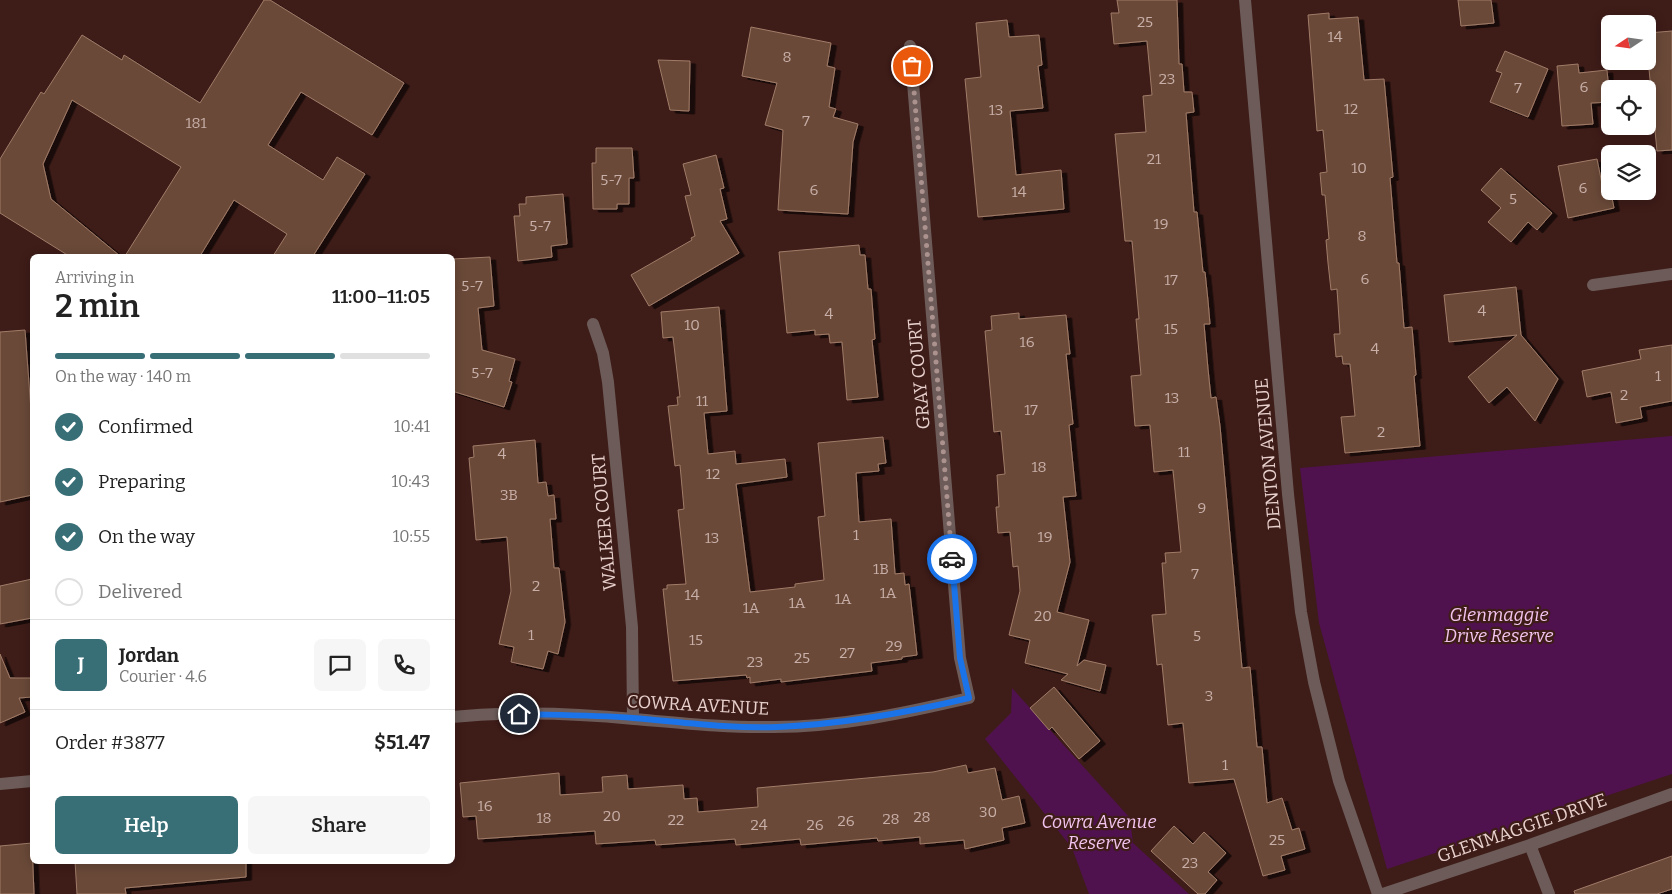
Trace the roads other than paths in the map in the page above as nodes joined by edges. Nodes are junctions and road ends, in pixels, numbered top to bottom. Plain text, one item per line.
1 (1245, 0) edge
2 (910, 46) dead end
3 (1672, 274) edge
4 (1593, 285) dead end
5 (593, 324) dead end
6 (969, 698) joint
7 (455, 717) edge
8 (633, 718) junction
9 (30, 781) edge
10 (0, 784) edge
11 (1672, 794) edge
12 (1530, 845) junction
13 (1378, 894) edge
14 (1383, 894) edge
15 (1549, 894) edge

1 - 13 street, DENTON AVENUE
2 - 6 street, GRAY COURT
3 - 4 street
5 - 8 street, WALKER COURT
6 - 8 street, COWRA AVENUE
7 - 8 street, COWRA AVENUE
9 - 10 street
11 - 12 street, GLENMAGGIE DRIVE
12 - 14 street, GLENMAGGIE DRIVE
12 - 15 street

